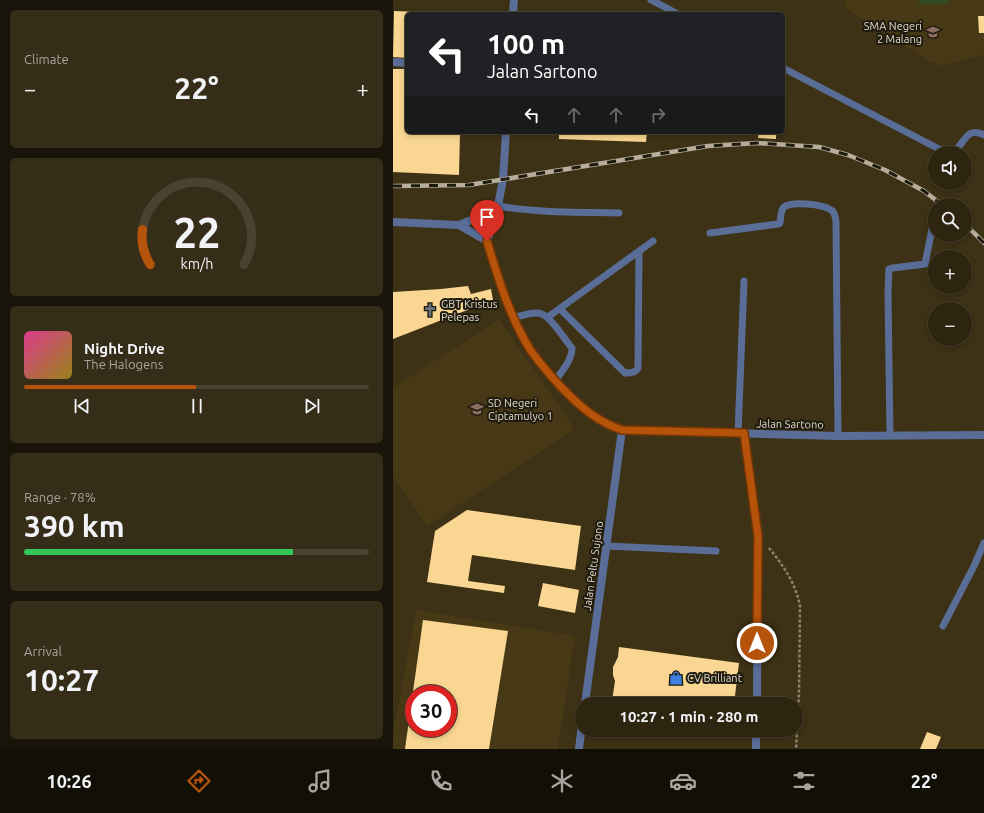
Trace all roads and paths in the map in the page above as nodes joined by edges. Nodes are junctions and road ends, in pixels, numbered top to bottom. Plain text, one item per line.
1 (514, 0) edge
2 (651, 0) edge
3 (513, 12) edge
4 (674, 12) edge
5 (393, 62) edge
6 (405, 63) edge
7 (785, 69) edge
8 (506, 134) edge
9 (984, 135) edge
10 (498, 206) junction
11 (619, 213) dead end
12 (393, 222) edge
13 (459, 225) junction
14 (710, 233) dead end
15 (487, 241) junction
16 (653, 241) dead end
17 (929, 242) edge
18 (639, 252) junction
19 (743, 281) dead end
20 (560, 309) junction
21 (513, 318) junction
22 (548, 318) junction
23 (555, 381) junction
24 (622, 430) junction
25 (741, 434) junction
26 (889, 435) junction
27 (984, 435) edge
28 (838, 436) junction
29 (758, 536) junction
30 (984, 543) edge
31 (607, 546) junction
32 (716, 551) dead end
33 (943, 626) dead end
34 (586, 697) edge
35 (757, 697) edge
36 (580, 737) edge
37 (756, 737) edge
38 (579, 749) edge
39 (756, 749) edge
40 (796, 749) edge

1 - 3 street
2 - 4 lane
5 - 6 street
7 - 9 lane
8 - 10 street
10 - 11 lane
10 - 13 street
10 - 15 street
12 - 13 street
13 - 15 street
14 - 28 lane
15 - 21 street, Jalan Sartono
16 - 18 lane
17 - 26 lane
18 - 20 lane
18 - 20 lane
19 - 25 lane
20 - 22 lane
21 - 22 lane
21 - 23 street, Jalan Sartono
22 - 23 lane
23 - 24 street, Jalan Sartono
24 - 25 street, Jalan Sartono
24 - 31 street, Jalan Peltu Sujono
25 - 28 street, Jalan Sartono
25 - 29 street
26 - 27 street, Jalan Sartono
26 - 28 street, Jalan Sartono
29 - 35 street
29 - 40 path
30 - 33 lane
31 - 32 lane
31 - 34 street, Jalan Peltu Sujono
36 - 38 street
37 - 39 street

